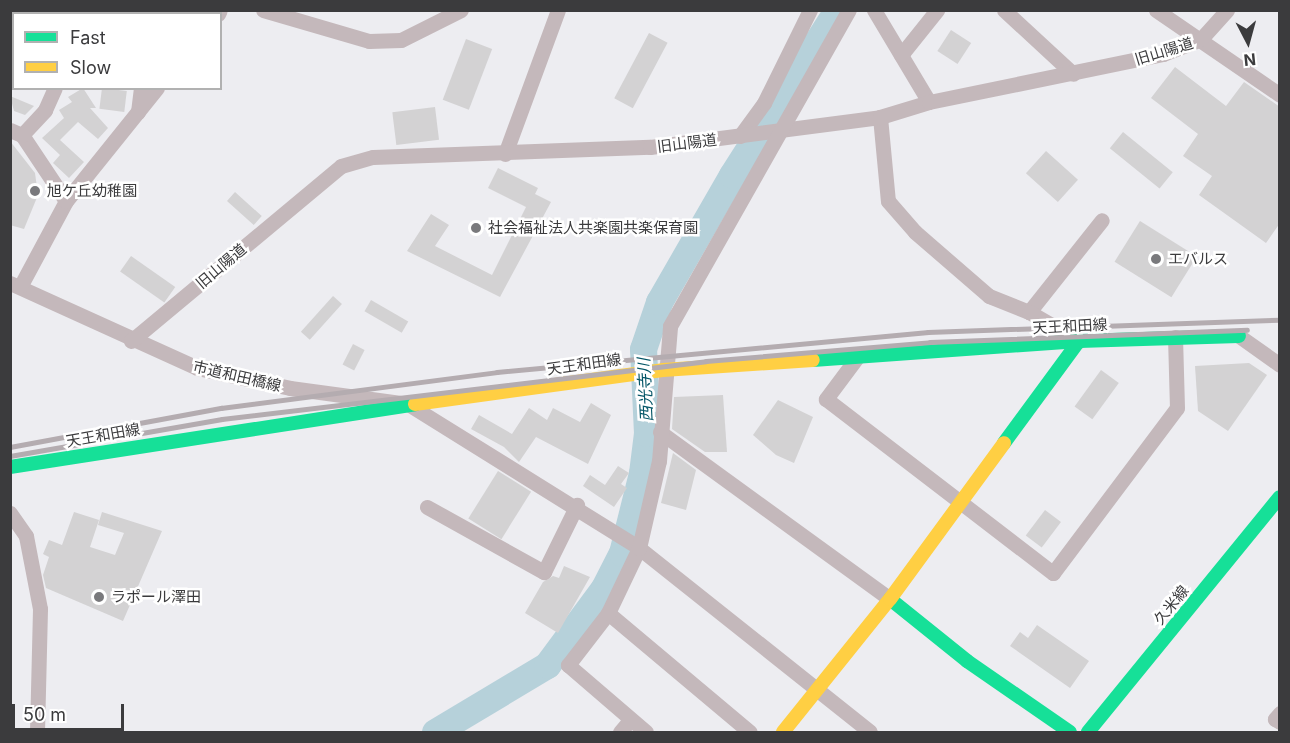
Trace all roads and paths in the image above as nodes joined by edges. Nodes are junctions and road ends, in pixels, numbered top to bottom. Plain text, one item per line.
1 (263, 10) edge
2 (461, 10) edge
3 (558, 10) edge
4 (810, 10) edge
5 (849, 10) edge
6 (874, 10) edge
7 (937, 10) edge
8 (1004, 10) edge
9 (1156, 10) edge
10 (1227, 10) edge
11 (1201, 39) junction
12 (901, 56) junction
13 (1073, 74) junction
14 (54, 90) edge
15 (141, 90) edge
16 (155, 90) edge
17 (1280, 95) edge
18 (929, 102) junction
19 (138, 112) junction
20 (880, 117) junction
21 (779, 130) junction
22 (16, 133) edge
23 (740, 136) junction
24 (505, 154) junction
25 (66, 201) junction
26 (1102, 220) dead end
27 (16, 284) edge
28 (1029, 312) junction
29 (1239, 336) joint
30 (1175, 337) junction
31 (131, 341) junction
32 (1079, 341) junction
33 (858, 356) junction
34 (1280, 365) edge
35 (663, 370) junction
36 (408, 404) junction
37 (660, 432) junction
38 (10, 467) edge
39 (1280, 497) edge
40 (961, 501) junction
41 (577, 505) junction
42 (427, 507) dead end
43 (10, 513) edge
44 (639, 548) junction
45 (891, 598) junction
46 (608, 613) junction
47 (815, 690) junction
48 (1280, 713) edge
49 (630, 720) junction
50 (1280, 723) edge
51 (37, 732) edge
52 (620, 732) edge
53 (646, 732) edge
54 (750, 732) edge
55 (783, 732) edge
56 (870, 732) edge
57 (1070, 732) edge
58 (1088, 732) edge

1 - 2 street
3 - 24 street
4 - 23 street
5 - 21 street
6 - 12 street
7 - 12 street
8 - 13 street
9 - 11 street
10 - 11 street
11 - 13 street, 旧山陽道
11 - 17 street, 旧山陽道
12 - 18 street
13 - 18 street, 旧山陽道
14 - 22 street
15 - 19 street
16 - 19 street
18 - 20 street, 旧山陽道
19 - 25 street
20 - 21 street, 旧山陽道
20 - 28 street
21 - 23 street, 旧山陽道
21 - 35 street
22 - 25 street
23 - 24 street, 旧山陽道
24 - 31 street, 旧山陽道
25 - 27 street
26 - 28 street
27 - 31 street, 市道和田橋線
28 - 32 street
29 - 30 street, 天王和田線
29 - 34 street
30 - 32 street, 天王和田線
30 - 40 street
31 - 36 street, 市道和田橋線
32 - 33 street, 天王和田線
32 - 40 street
33 - 35 street, 天王和田線
33 - 40 street
35 - 36 street, 天王和田線
35 - 37 street
36 - 38 street, 天王和田線
36 - 41 street
37 - 44 street
37 - 45 street
39 - 58 street, 久米線
40 - 45 street
41 - 42 street
41 - 44 street
43 - 51 street
44 - 46 street
44 - 47 street
45 - 47 street
45 - 57 street
46 - 49 street
46 - 54 street
47 - 55 street
47 - 56 street
48 - 50 street
49 - 52 street
49 - 53 street

